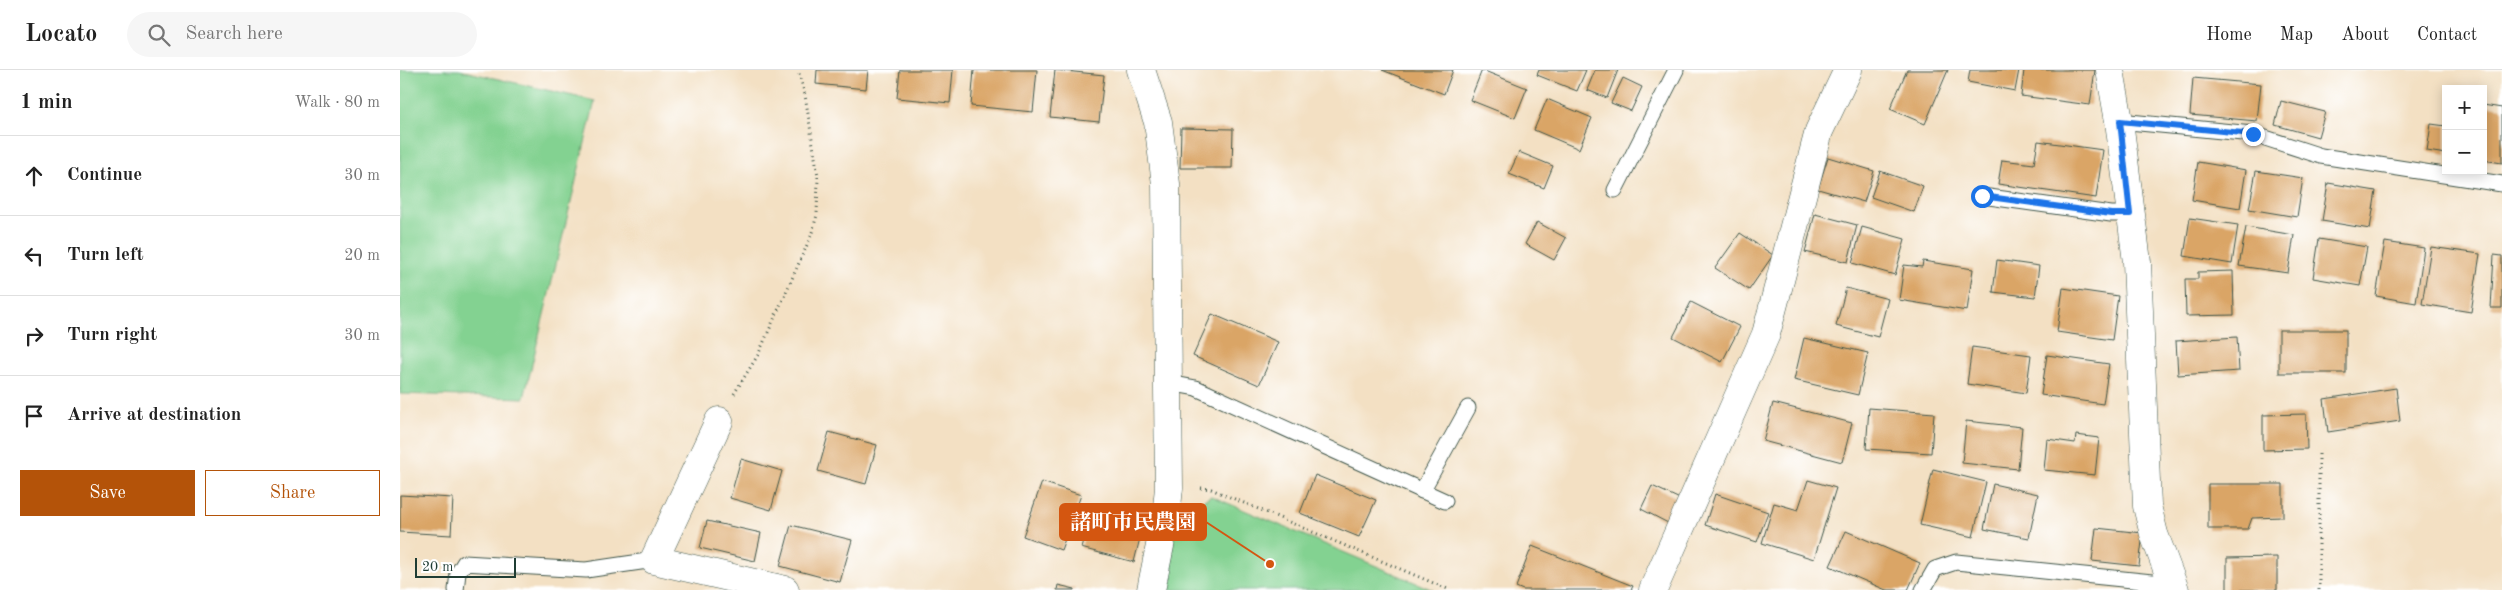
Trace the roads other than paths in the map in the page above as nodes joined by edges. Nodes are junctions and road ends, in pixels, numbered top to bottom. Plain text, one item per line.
1 (1141, 70) edge
2 (1676, 70) edge
3 (1848, 70) edge
4 (2110, 70) edge
5 (2120, 121) junction
6 (2502, 184) edge
7 (1615, 190) dead end
8 (1982, 196) dead end
9 (2130, 214) junction
10 (1168, 384) junction
11 (1468, 408) dead end
12 (720, 421) road end
13 (1422, 491) junction
14 (1445, 501) dead end
15 (654, 560) junction
16 (708, 581) edge
17 (2174, 586) edge
18 (456, 590) edge
19 (785, 590) edge
20 (1150, 590) edge
21 (1653, 590) edge
22 (1923, 590) edge

1 - 10 street
2 - 7 lane
3 - 21 street
4 - 5 street
5 - 6 lane
5 - 9 street
8 - 9 lane
9 - 17 street
10 - 13 lane
10 - 20 street
11 - 13 lane
12 - 15 street
13 - 14 lane
15 - 16 street
15 - 18 lane
16 - 19 street
17 - 22 lane

